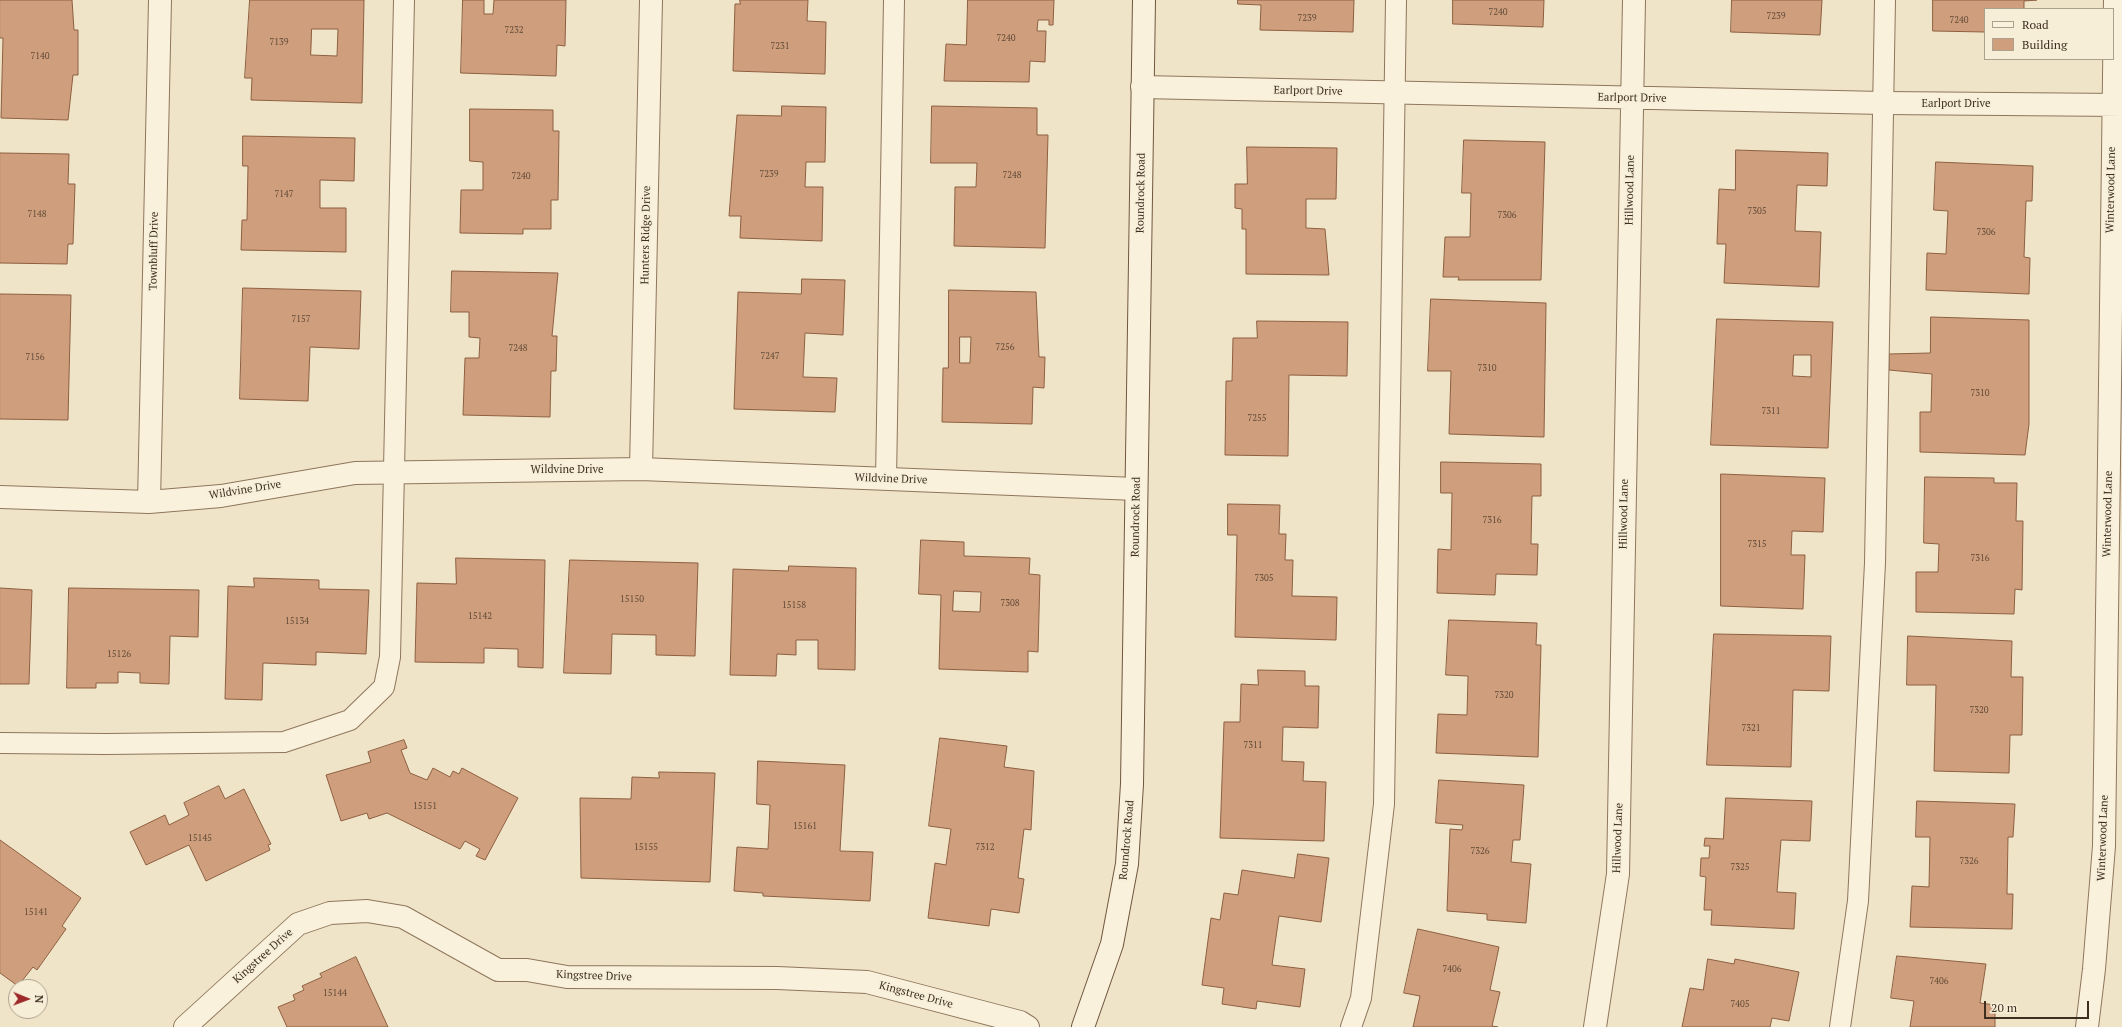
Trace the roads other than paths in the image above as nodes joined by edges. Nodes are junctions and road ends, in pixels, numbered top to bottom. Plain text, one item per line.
1 (160, 0) edge
2 (404, 0) edge
3 (651, 0) edge
4 (894, 0) edge
5 (1144, 0) edge
6 (1396, 0) edge
7 (1634, 0) edge
8 (1885, 0) edge
9 (2114, 0) edge
10 (1142, 87) junction
11 (1394, 93) junction
12 (1632, 98) junction
13 (1883, 103) junction
14 (2117, 105) edge
15 (641, 469) junction
16 (393, 471) junction
17 (886, 479) junction
18 (1136, 489) junction
19 (0, 497) edge
20 (148, 502) junction
21 (0, 742) edge
22 (185, 1027) edge
23 (1028, 1027) edge
24 (1083, 1027) edge
25 (1351, 1027) edge
26 (1595, 1027) edge
27 (1840, 1027) edge
28 (2087, 1027) edge

1 - 20 street, Townbluff Drive
2 - 16 lane
3 - 15 street, Hunters Ridge Drive
4 - 17 lane
5 - 10 street, Roundrock Road
6 - 11 lane
7 - 12 street, Hillwood Lane
8 - 13 lane
9 - 14 street, Winterwood Lane
10 - 11 street, Earlport Drive
10 - 18 street, Roundrock Road
11 - 12 street, Earlport Drive
11 - 25 lane
12 - 13 street, Earlport Drive
12 - 26 street, Hillwood Lane
13 - 14 street, Earlport Drive
13 - 27 lane
14 - 28 street, Winterwood Lane
15 - 16 street, Wildvine Drive
15 - 17 street, Wildvine Drive
16 - 20 street, Wildvine Drive
16 - 21 lane
17 - 18 street, Wildvine Drive
18 - 24 street, Roundrock Road
19 - 20 street, Wildvine Drive
22 - 23 street, Kingstree Drive

